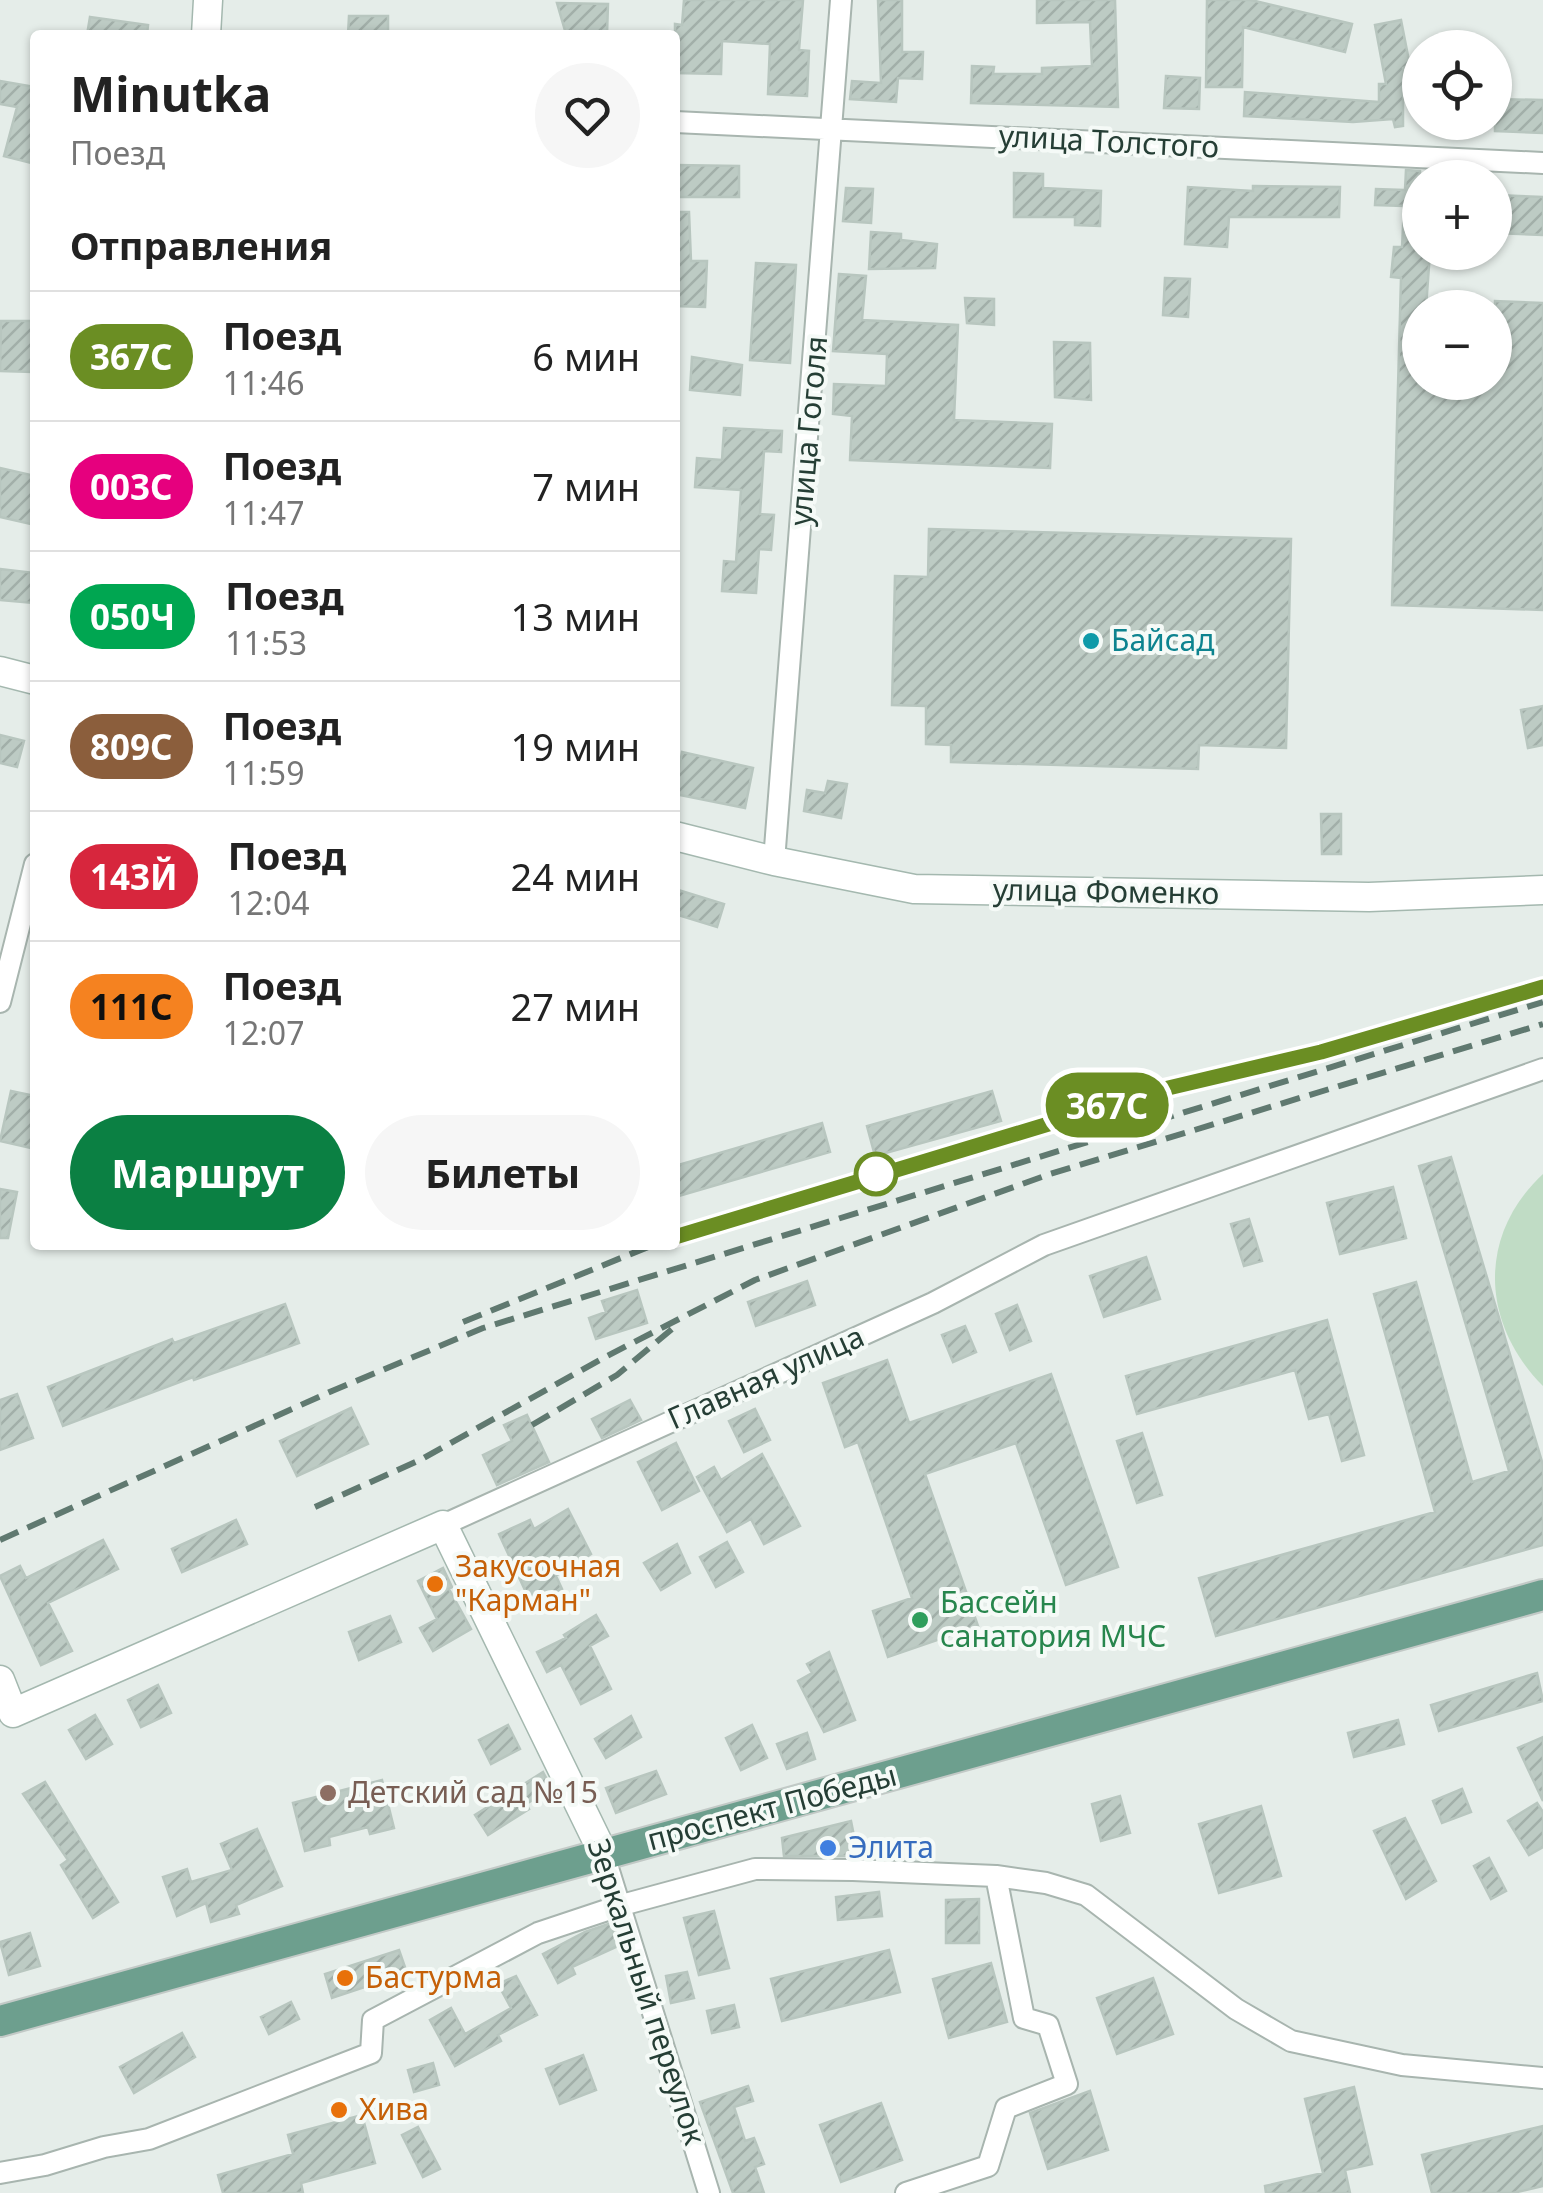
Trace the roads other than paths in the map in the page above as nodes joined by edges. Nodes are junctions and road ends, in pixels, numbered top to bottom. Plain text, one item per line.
1 (208, 0) edge
2 (841, 0) edge
3 (206, 30) edge
4 (680, 122) edge
5 (833, 129) junction
6 (1543, 164) edge
7 (0, 672) edge
8 (30, 679) edge
9 (680, 837) edge
10 (774, 861) junction
11 (30, 884) edge
12 (1543, 890) edge
13 (0, 1002) edge
14 (1543, 1070) edge
15 (443, 1526) junction
16 (1543, 1596) edge
17 (0, 1680) edge
18 (6, 1715) edge
19 (604, 1855) junction
20 (996, 1876) junction
21 (622, 1905) junction
22 (0, 2021) edge
23 (1543, 2078) edge
24 (0, 2173) edge
25 (709, 2193) edge
26 (906, 2193) edge

1 - 3 street
2 - 5 street, улица Гоголя
4 - 5 street, улица Толстого
5 - 6 street, улица Толстого
5 - 10 street, улица Гоголя
7 - 8 street
9 - 10 street, улица Фоменко
10 - 12 street, улица Фоменко
11 - 13 street
14 - 15 street, Главная улица
15 - 18 street, Главная улица
15 - 19 street, Зеркальный переулок
16 - 19 main road, проспект Победы
17 - 18 street
19 - 21 street, Зеркальный переулок
19 - 22 main road, проспект Победы
20 - 21 street
20 - 23 street
20 - 26 street
21 - 24 street
21 - 25 street, Зеркальный переулок

